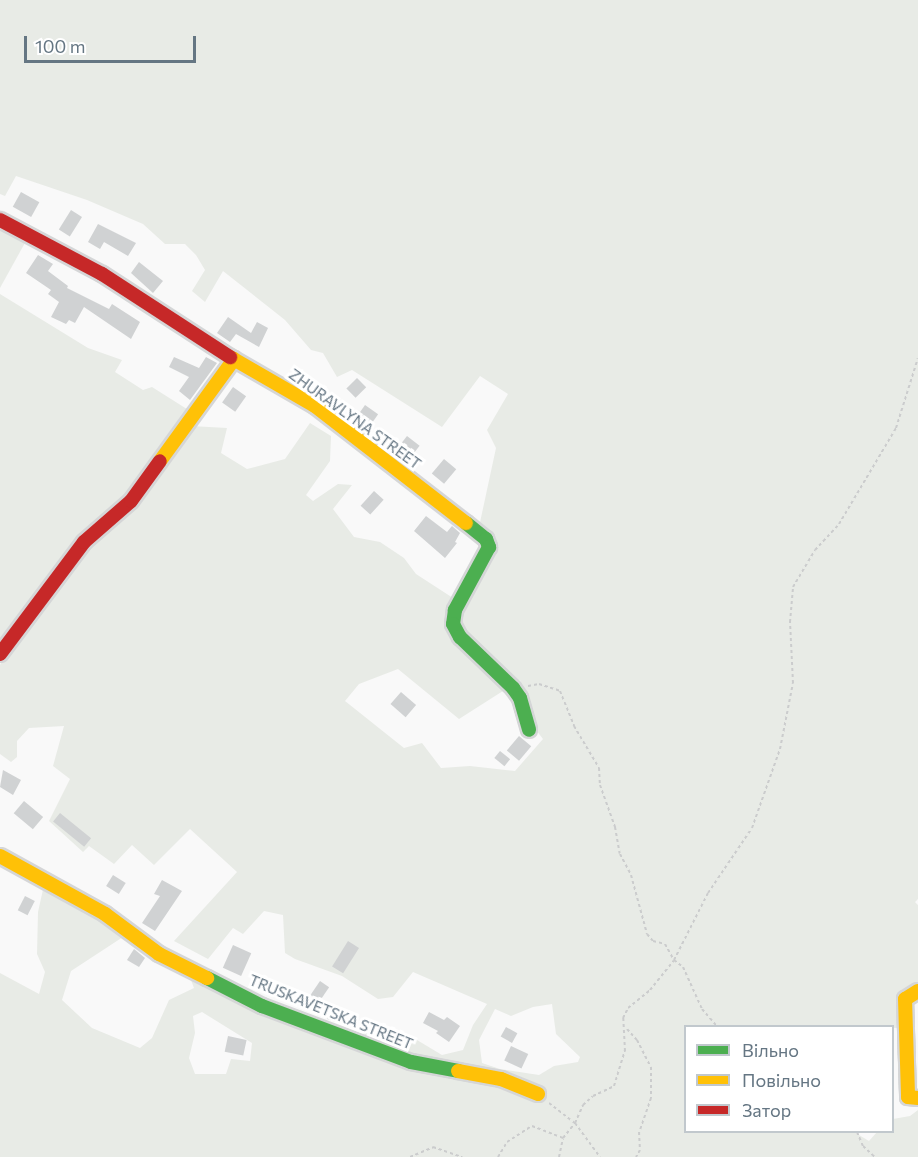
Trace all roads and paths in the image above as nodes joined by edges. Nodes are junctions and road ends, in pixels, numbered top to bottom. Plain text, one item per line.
1 (0, 220) edge
2 (918, 358) edge
3 (234, 359) junction
4 (0, 654) edge
5 (513, 688) junction
6 (529, 730) dead end
7 (0, 856) edge
8 (674, 960) junction
9 (918, 991) edge
10 (716, 1025) edge
11 (625, 1027) junction
12 (538, 1094) joint
13 (913, 1098) edge
14 (576, 1123) junction
15 (858, 1133) edge
16 (563, 1138) junction
17 (410, 1157) edge
18 (462, 1157) edge
19 (498, 1157) edge
20 (559, 1157) edge
21 (600, 1157) edge
22 (636, 1157) edge
23 (875, 1157) edge

1 - 3 street, ZHURAVLYNA STREET
2 - 8 path
3 - 4 street
3 - 5 street, ZHURAVLYNA STREET
5 - 6 street, ZHURAVLYNA STREET
5 - 8 path
7 - 12 street, TRUSKAVETSKA STREET
8 - 10 path
8 - 11 path
9 - 13 street
11 - 14 path
11 - 22 path
12 - 14 path
14 - 16 path
14 - 21 path
15 - 23 path
16 - 19 path
16 - 20 path
17 - 18 path

